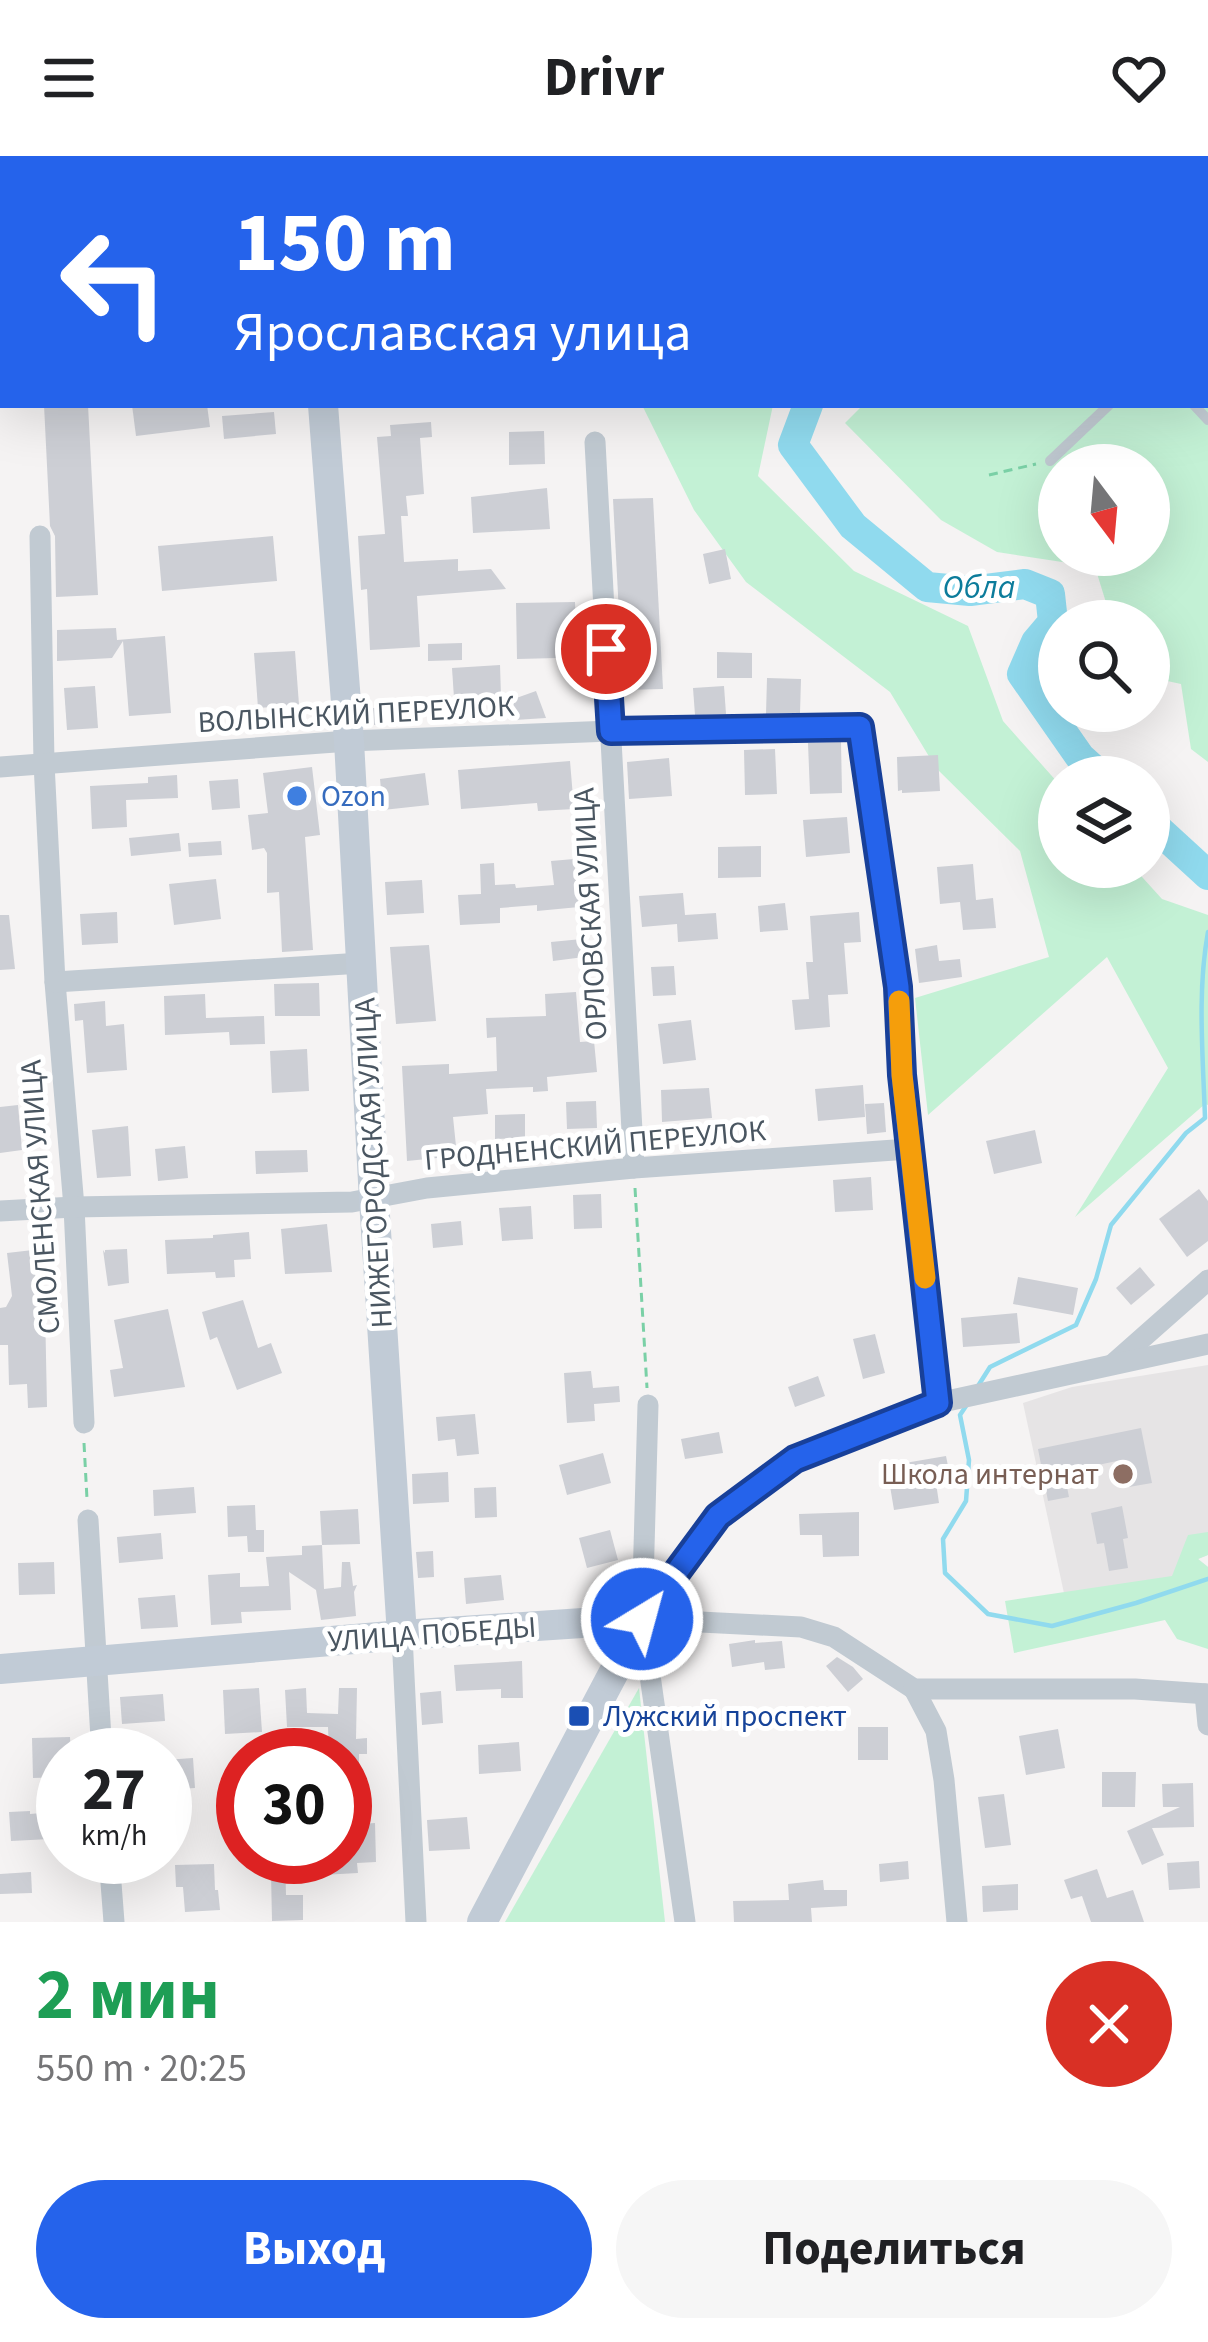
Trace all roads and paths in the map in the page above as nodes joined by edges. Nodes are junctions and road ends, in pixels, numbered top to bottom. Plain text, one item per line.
1 (323, 408) edge
2 (1106, 408) edge
3 (595, 442) dead end
4 (1068, 444) edge
5 (1038, 464) edge
6 (989, 475) dead end
7 (40, 536) dead end
8 (611, 731) junction
9 (350, 741) junction
10 (44, 764) junction
11 (0, 766) edge
12 (362, 963) junction
13 (55, 982) junction
14 (909, 1149) junction
15 (634, 1168) junction
16 (374, 1199) junction
17 (74, 1207) junction
18 (0, 1211) edge
19 (1208, 1280) edge
20 (1208, 1344) edge
21 (1113, 1364) junction
22 (938, 1403) junction
23 (648, 1405) joint
24 (84, 1423) joint
25 (88, 1520) joint
26 (642, 1619) junction
27 (402, 1635) junction
28 (94, 1661) junction
29 (0, 1669) edge
30 (914, 1689) junction
31 (1207, 1694) edge
32 (1208, 1726) edge
33 (100, 1728) edge
34 (111, 1884) edge
35 (114, 1922) edge
36 (416, 1922) edge
37 (482, 1922) edge
38 (686, 1922) edge
39 (957, 1922) edge

1 - 9 street, НИЖЕГОРОДСКАЯ УЛИЦА
2 - 4 lane
3 - 8 street, ОРЛОВСКАЯ УЛИЦА
5 - 6 path
7 - 10 street, СМОЛЕНСКАЯ УЛИЦА
8 - 9 street, ВОЛЫНСКИЙ ПЕРЕУЛОК
8 - 14 street, ВОЛЫНСКИЙ ПЕРЕУЛОК
8 - 15 street, ОРЛОВСКАЯ УЛИЦА
9 - 10 street, ВОЛЫНСКИЙ ПЕРЕУЛОК
9 - 12 street, НИЖЕГОРОДСКАЯ УЛИЦА
10 - 11 street, ВОЛЫНСКИЙ ПЕРЕУЛОК
10 - 13 street, СМОЛЕНСКАЯ УЛИЦА
12 - 13 street
12 - 16 street, НИЖЕГОРОДСКАЯ УЛИЦА
13 - 17 street, СМОЛЕНСКАЯ УЛИЦА
14 - 15 street, ГРОДНЕНСКИЙ ПЕРЕУЛОК
14 - 22 street
15 - 16 street, ГРОДНЕНСКИЙ ПЕРЕУЛОК
15 - 23 path
16 - 17 street, ГРОДНЕНСКИЙ ПЕРЕУЛОК
16 - 27 street, НИЖЕГОРОДСКАЯ УЛИЦА
17 - 18 street, ГРОДНЕНСКИЙ ПЕРЕУЛОК
17 - 24 street, СМОЛЕНСКАЯ УЛИЦА
19 - 21 street
20 - 21 street
21 - 22 street
22 - 26 street
23 - 26 street
24 - 25 path
25 - 28 street
26 - 27 street, УЛИЦА ПОБЕДЫ
26 - 30 street, УЛИЦА ПОБЕДЫ
26 - 37 street
26 - 38 street
27 - 28 street, УЛИЦА ПОБЕДЫ
27 - 36 street, НИЖЕГОРОДСКАЯ УЛИЦА
28 - 29 street, УЛИЦА ПОБЕДЫ
28 - 33 street
30 - 31 street
30 - 39 street
31 - 32 street
34 - 35 street

